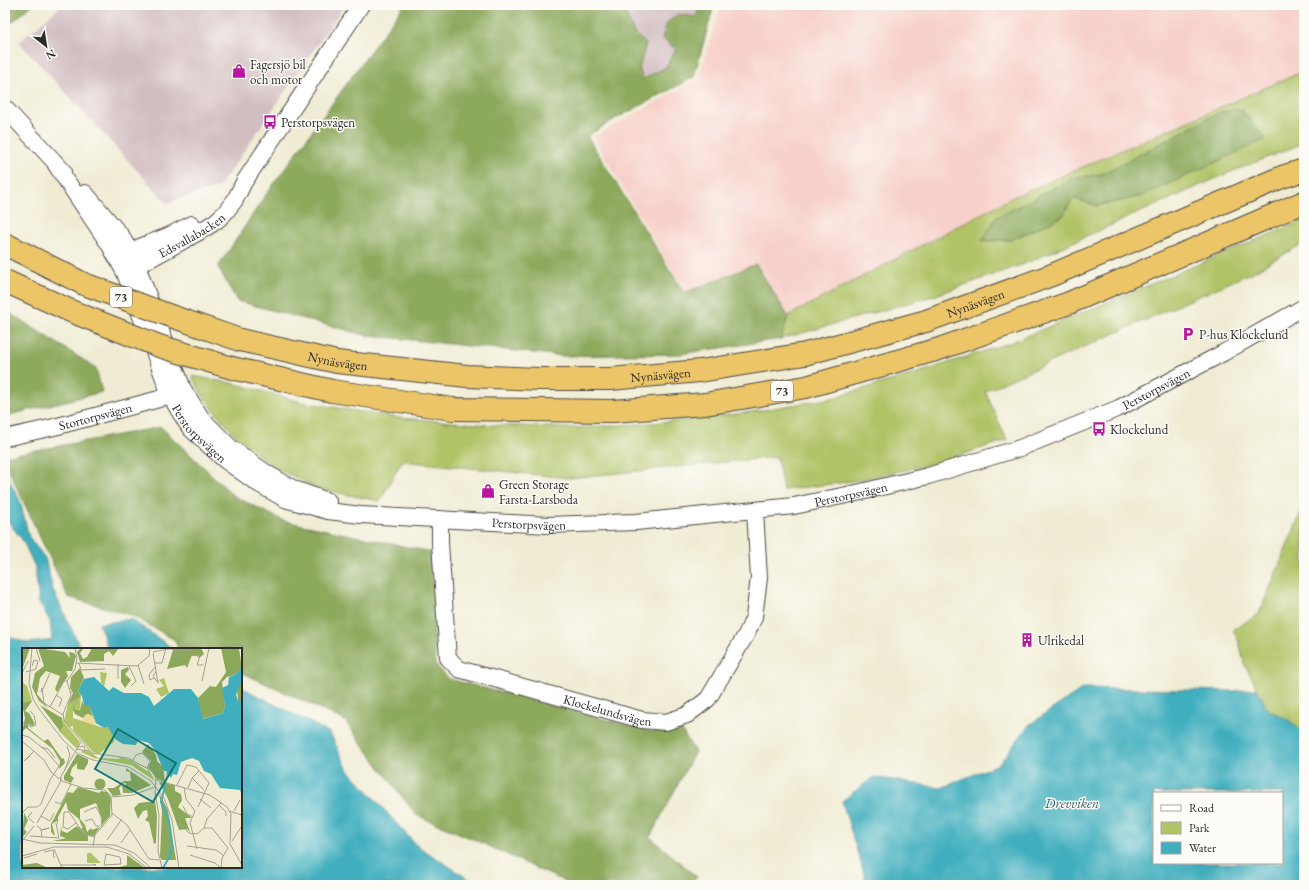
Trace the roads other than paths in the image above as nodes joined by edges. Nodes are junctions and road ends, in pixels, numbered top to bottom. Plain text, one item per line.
1 (361, 5) edge
2 (5, 108) edge
3 (1304, 170) edge
4 (244, 182) junction
5 (1304, 202) edge
6 (5, 244) edge
7 (123, 255) junction
8 (131, 270) junction
9 (5, 281) edge
10 (1304, 307) edge
11 (177, 392) junction
12 (5, 438) edge
13 (755, 511) junction
14 (440, 519) junction

1 - 4 street, Edsvallabacken
2 - 7 street, Perstorpsvägen
3 - 6 highway, Nynäsvägen / 73, bridge
4 - 7 street, Edsvallabacken
4 - 8 street, Edsvallabacken
5 - 9 highway, 73, bridge
7 - 8 street, Perstorpsvägen
8 - 11 street, Perstorpsvägen
10 - 13 street, Perstorpsvägen
11 - 12 street, Stortorpsvägen
11 - 14 street, Perstorpsvägen
13 - 14 street, Perstorpsvägen
13 - 14 street, Klockelundsvägen

